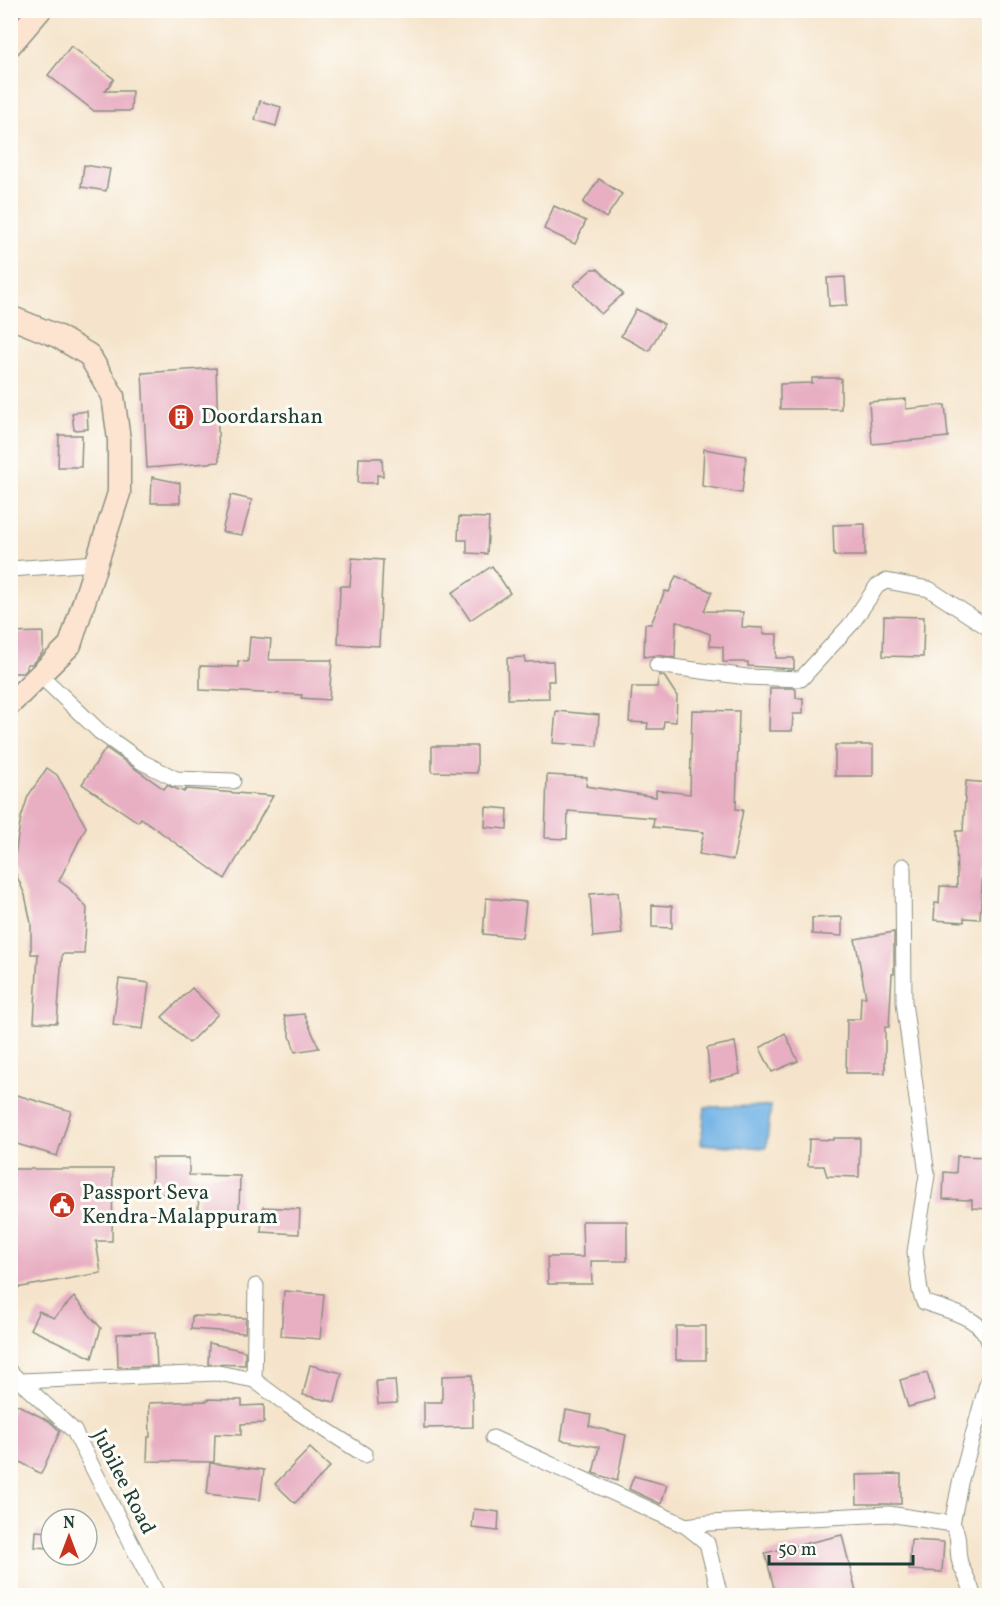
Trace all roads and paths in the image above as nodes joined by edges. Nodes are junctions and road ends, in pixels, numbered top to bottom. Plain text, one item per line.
1 (40, 10) edge
2 (10, 45) edge
3 (10, 317) edge
4 (97, 562) junction
5 (10, 569) edge
6 (990, 629) edge
7 (657, 665) dead end
8 (40, 675) junction
9 (10, 704) edge
10 (233, 781) dead end
11 (903, 866) dead end
12 (256, 1286) dead end
13 (990, 1345) edge
14 (990, 1373) edge
15 (15, 1376) edge
16 (254, 1380) junction
17 (493, 1438) dead end
18 (365, 1455) dead end
19 (952, 1524) junction
20 (686, 1526) junction
21 (158, 1596) edge
22 (720, 1596) edge
23 (973, 1596) edge

1 - 2 main road
3 - 4 main road
4 - 5 street
4 - 8 main road
6 - 7 street
8 - 9 main road
8 - 10 street
11 - 13 street
12 - 16 street
14 - 19 street
15 - 16 street
15 - 21 street, Jubilee Road
16 - 18 street
17 - 20 street
19 - 20 street
19 - 23 street
20 - 22 street

